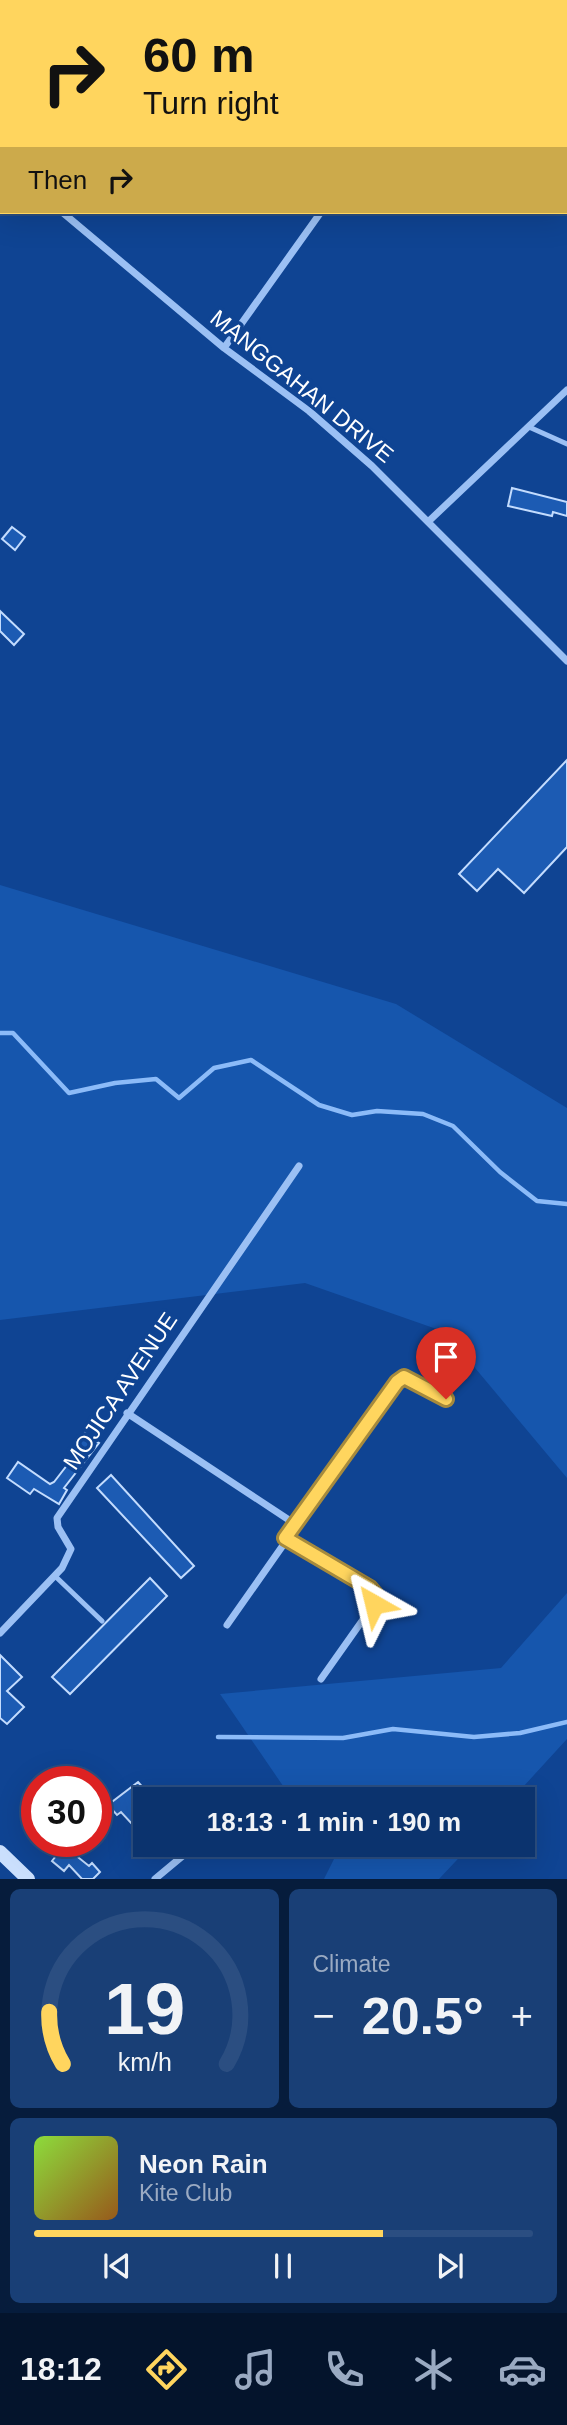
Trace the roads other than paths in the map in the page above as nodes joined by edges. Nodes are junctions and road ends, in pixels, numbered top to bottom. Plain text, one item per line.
1 (63, 214) edge
2 (320, 214) edge
3 (224, 348) junction
4 (567, 390) edge
5 (529, 427) junction
6 (567, 444) edge
7 (429, 521) junction
8 (567, 661) edge
9 (299, 1166) dead end
10 (446, 1399) dead end
11 (127, 1413) junction
12 (295, 1524) junction
13 (285, 1538) junction
14 (55, 1576) junction
15 (102, 1621) dead end
16 (227, 1625) dead end
17 (0, 1633) edge
18 (321, 1679) dead end
19 (0, 1852) edge
20 (181, 1857) edge
21 (28, 1879) edge
22 (155, 1879) edge

1 - 3 street, MANGGAHAN DRIVE
2 - 3 street
3 - 7 street, MANGGAHAN DRIVE
4 - 5 street
5 - 6 lane
5 - 7 street
7 - 8 street, MANGGAHAN DRIVE
9 - 11 street, MOJICA AVENUE
10 - 12 street
11 - 12 street
11 - 14 street, MOJICA AVENUE
12 - 13 street
13 - 16 street
13 - 18 street
14 - 15 lane
14 - 17 street, MOJICA AVENUE
19 - 21 main road
20 - 22 street

